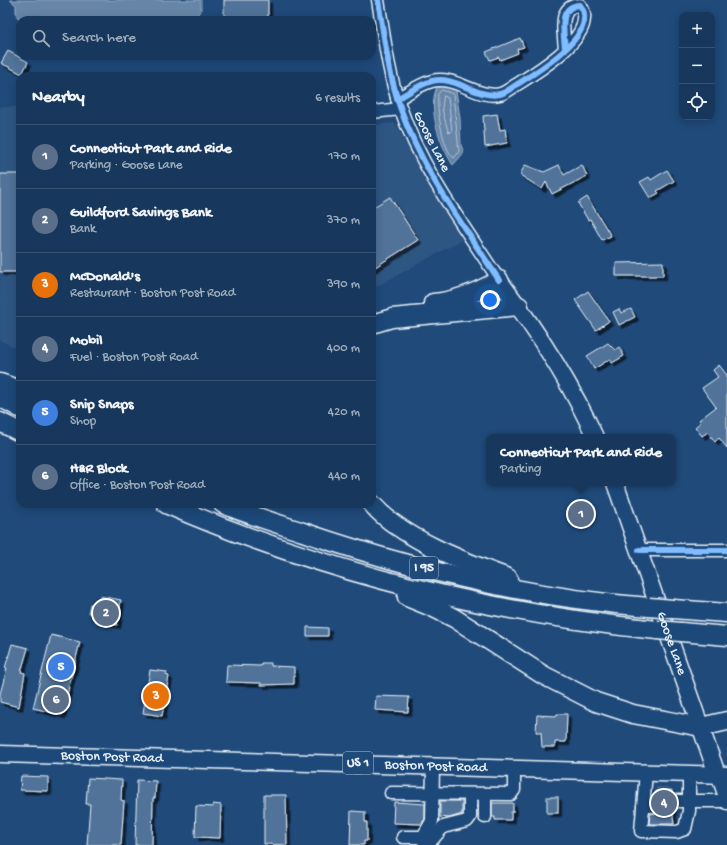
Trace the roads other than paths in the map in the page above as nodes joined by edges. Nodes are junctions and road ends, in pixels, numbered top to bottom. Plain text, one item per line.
1 (378, 0) edge
2 (565, 49) dead end
3 (399, 104) junction
4 (376, 111) edge
5 (499, 280) junction
6 (519, 306) junction
7 (376, 311) edge
8 (376, 323) edge
9 (0, 384) edge
10 (16, 389) edge
11 (0, 397) edge
12 (16, 406) edge
13 (0, 422) edge
14 (16, 430) edge
15 (595, 434) edge
16 (616, 486) edge
17 (176, 508) edge
18 (235, 508) edge
19 (376, 508) edge
20 (639, 550) junction
21 (727, 550) edge
22 (321, 562) junction
23 (640, 606) junction
24 (727, 613) edge
25 (727, 636) edge
26 (727, 721) edge
27 (701, 727) junction
28 (0, 754) edge
29 (433, 766) junction
30 (514, 768) junction
31 (646, 772) junction
32 (689, 773) junction
33 (722, 774) edge
34 (391, 793) dead end
35 (432, 794) junction
36 (470, 795) junction
37 (485, 795) junction
38 (672, 800) tunnel mouth
39 (689, 801) junction
40 (727, 802) edge
41 (485, 817) dead end
42 (403, 837) dead end
43 (422, 837) junction

1 - 3 street, Goose Lane
2 - 3 street
3 - 4 street
3 - 5 street, Goose Lane
5 - 6 main road, Goose Lane
5 - 7 highway
6 - 8 highway
6 - 15 main road, Goose Lane
9 - 10 highway
11 - 12 highway
13 - 14 highway
16 - 20 main road, Goose Lane
17 - 22 highway, I 95
18 - 23 highway, I 95
19 - 23 highway
20 - 21 street
20 - 27 main road, Goose Lane
22 - 25 highway, I 95, bridge
22 - 27 highway
23 - 24 highway, I 95, bridge
26 - 27 highway
27 - 33 main road, Goose Lane
28 - 29 main road, Boston Post Road / US 1
29 - 30 main road, Boston Post Road / US 1
29 - 35 street
30 - 31 main road, Boston Post Road / US 1
30 - 37 street
31 - 32 main road, Boston Post Road / US 1
31 - 39 street
32 - 33 main road, Boston Post Road / US 1
32 - 39 street
33 - 40 street, Goose Lane
34 - 35 street
35 - 36 street
35 - 43 street
36 - 37 street
36 - 43 street
37 - 41 street
38 - 39 street
39 - 40 street
42 - 43 street

